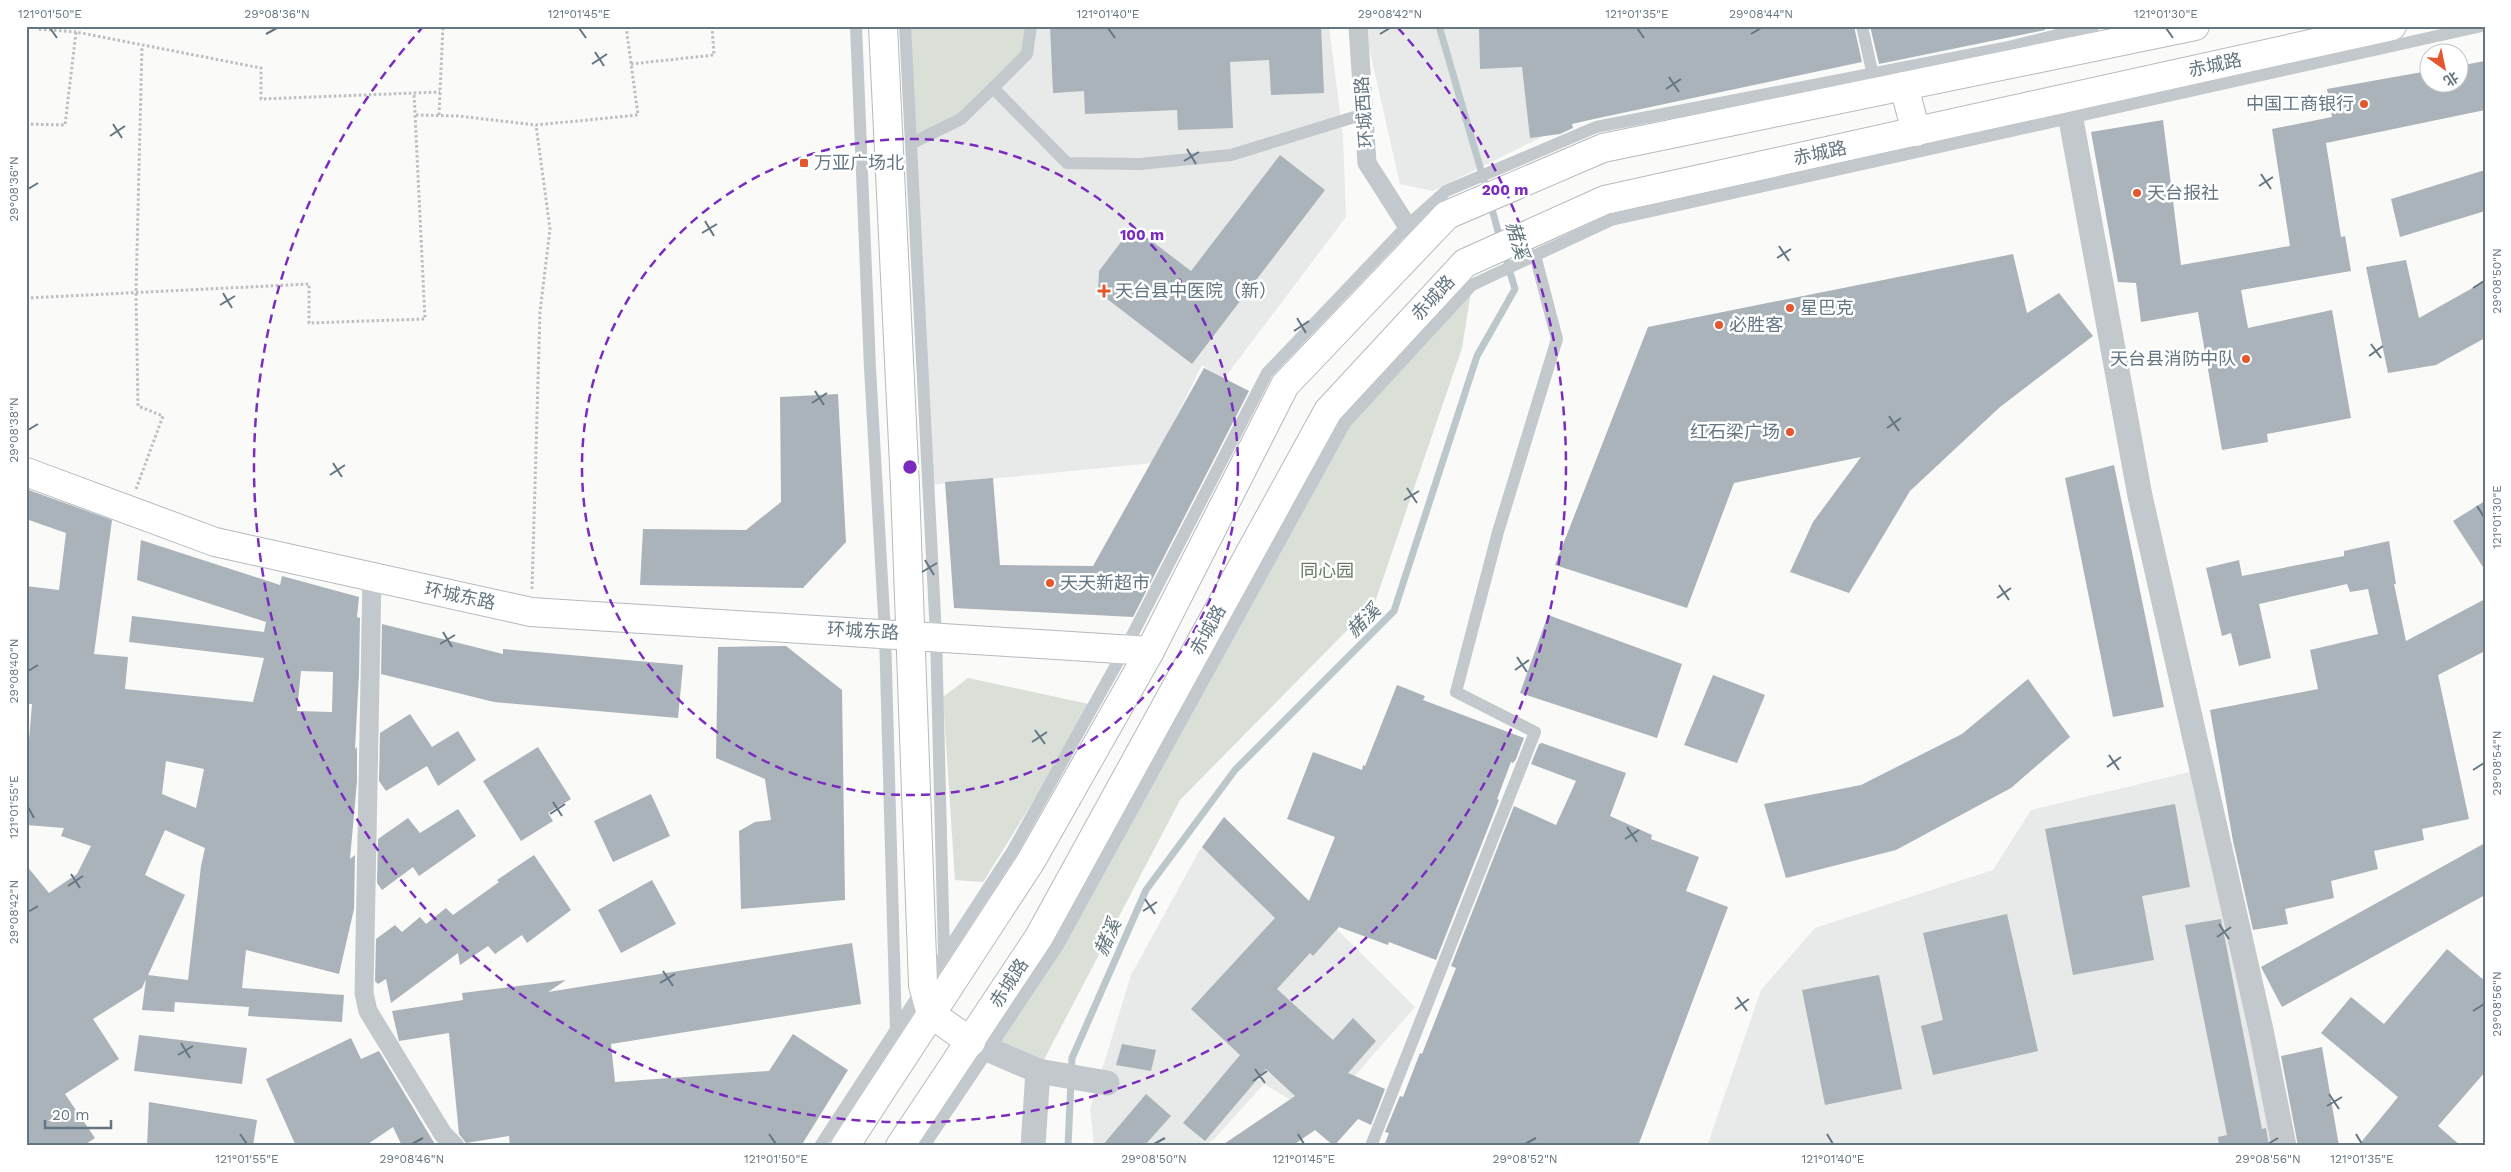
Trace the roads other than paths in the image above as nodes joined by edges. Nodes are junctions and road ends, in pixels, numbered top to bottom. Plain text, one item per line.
1 (856, 26) edge
2 (883, 26) edge
3 (905, 26) edge
4 (1031, 26) edge
5 (1358, 26) edge
6 (1862, 26) edge
7 (2195, 26) edge
8 (2392, 26) edge
9 (2482, 26) edge
10 (2101, 33) edge
11 (1874, 83) junction
12 (1904, 86) junction
13 (994, 88) junction
14 (2069, 108) junction
15 (1364, 114) junction
16 (1916, 132) junction
17 (912, 144) junction
18 (1413, 235) junction
19 (1532, 245) junction
20 (26, 472) edge
21 (372, 577) junction
22 (910, 634) junction
23 (1137, 650) junction
24 (944, 954) junction
25 (923, 985) junction
26 (931, 1014) junction
27 (896, 1030) junction
28 (980, 1046) junction
29 (1038, 1071) junction
30 (1108, 1083) dead end
31 (455, 1146) edge
32 (820, 1146) edge
33 (845, 1146) edge
34 (900, 1146) edge
35 (924, 1146) edge
36 (1033, 1146) edge
37 (1371, 1146) edge
38 (2284, 1146) edge

1 - 22 lane
2 - 22 main road
3 - 17 lane
4 - 13 lane
5 - 15 street, 环城西路
6 - 11 lane
7 - 10 main road
8 - 14 main road, 赤城路
9 - 14 lane
10 - 11 lane
10 - 12 main road
11 - 12 main road
11 - 18 main road
12 - 16 main road
13 - 15 lane
13 - 17 lane
14 - 16 main road, 赤城路
14 - 19 lane
14 - 38 street
15 - 18 street, 环城西路
16 - 19 main road, 赤城路
17 - 22 lane
18 - 23 main road
19 - 28 main road, 赤城路
19 - 37 lane
20 - 21 main road, 环城东路
21 - 22 main road, 环城东路
21 - 31 street
22 - 23 main road, 环城东路
22 - 24 lane
22 - 25 main road
22 - 27 lane
23 - 24 lane
23 - 26 main road
24 - 25 lane
25 - 26 main road
25 - 27 lane
26 - 28 main road
26 - 33 main road
27 - 32 lane
28 - 29 street
28 - 34 main road, 赤城路
28 - 35 lane
29 - 30 street
29 - 36 street

